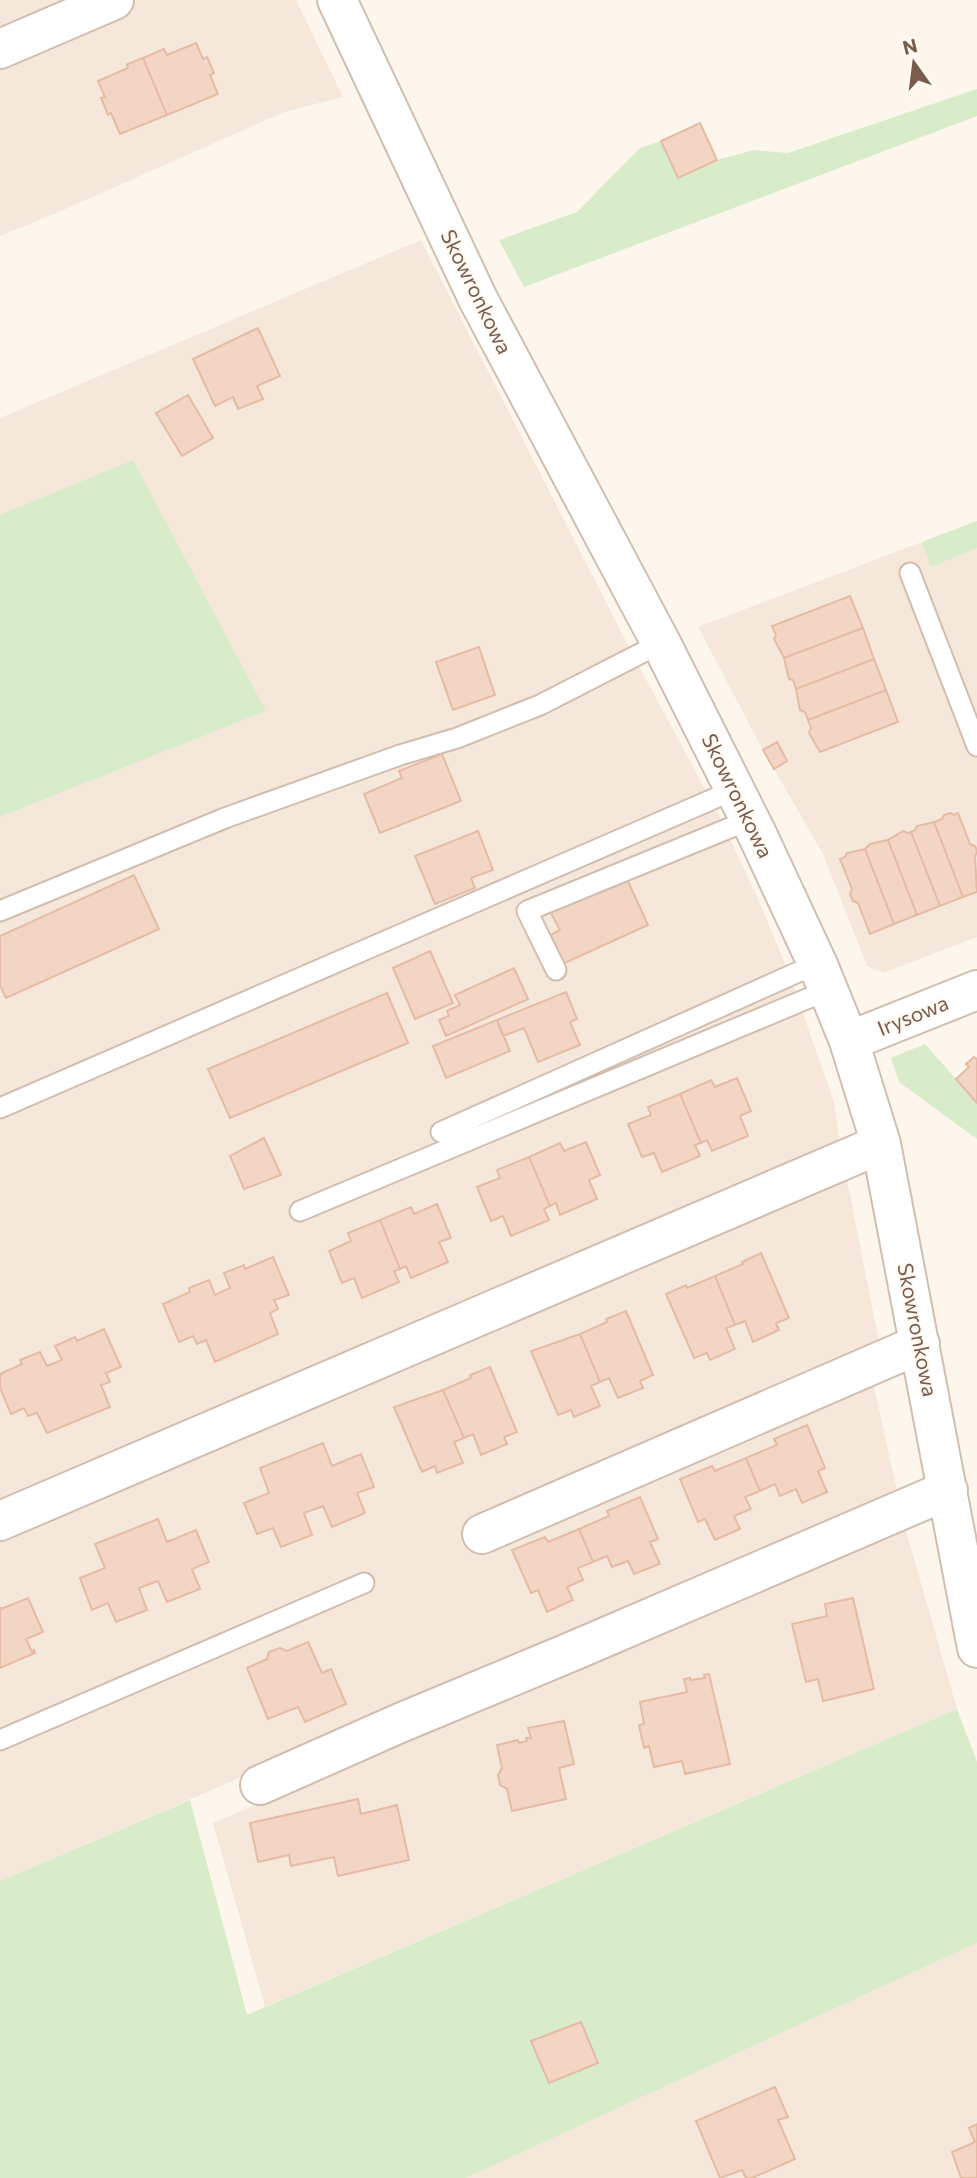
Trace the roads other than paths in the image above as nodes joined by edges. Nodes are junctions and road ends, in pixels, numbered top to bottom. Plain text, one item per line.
1 (114, 0) edge
2 (337, 0) edge
3 (0, 49) edge
4 (910, 573) dead end
5 (662, 643) junction
6 (977, 746) edge
7 (742, 805) junction
8 (0, 911) edge
9 (556, 970) dead end
10 (823, 977) junction
11 (977, 990) edge
12 (849, 1041) junction
13 (0, 1108) edge
14 (441, 1132) dead end
15 (881, 1144) junction
16 (300, 1211) dead end
17 (920, 1344) junction
18 (948, 1490) junction
19 (0, 1521) edge
20 (482, 1534) dead end
21 (364, 1583) dead end
22 (977, 1648) edge
23 (0, 1740) edge
24 (260, 1785) dead end

1 - 3 street
2 - 5 street, Skowronkowa
4 - 6 lane
5 - 7 street, Skowronkowa
5 - 8 lane
7 - 9 lane
7 - 10 street, Skowronkowa
7 - 13 lane
10 - 12 street, Skowronkowa
10 - 14 lane
10 - 16 lane
11 - 12 street, Irysowa
12 - 15 street, Skowronkowa
15 - 17 street, Skowronkowa
15 - 19 street
17 - 18 street, Skowronkowa
17 - 20 street
18 - 22 street, Skowronkowa
18 - 24 street
21 - 23 lane

